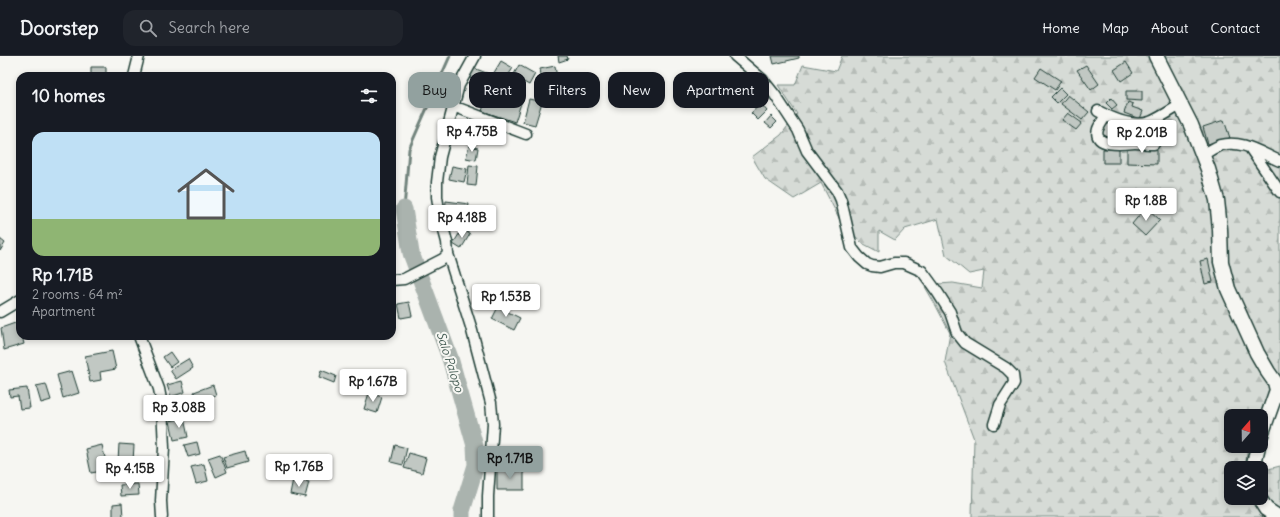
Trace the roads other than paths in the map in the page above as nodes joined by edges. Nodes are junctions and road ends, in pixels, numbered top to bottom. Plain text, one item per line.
1 (139, 56) edge
2 (475, 56) edge
3 (735, 56) edge
4 (1156, 56) edge
5 (135, 72) edge
6 (461, 81) edge
7 (1180, 105) junction
8 (452, 108) edge
9 (458, 108) edge
10 (526, 134) dead end
11 (1154, 144) dead end
12 (1248, 147) junction
13 (1202, 155) junction
14 (1280, 162) edge
15 (1280, 192) edge
16 (446, 257) junction
17 (396, 280) edge
18 (16, 302) edge
19 (0, 312) edge
20 (141, 340) edge
21 (1268, 415) edge
22 (994, 424) dead end
23 (1263, 505) edge
24 (162, 517) edge
25 (488, 517) edge
26 (1278, 517) edge

1 - 5 street
2 - 6 street
3 - 22 street
4 - 7 highway
7 - 11 street
7 - 13 highway
8 - 16 street
9 - 10 street
12 - 13 street
12 - 14 street
12 - 15 street
13 - 21 highway
16 - 17 street
16 - 25 street
18 - 19 street
20 - 24 street
23 - 26 highway

